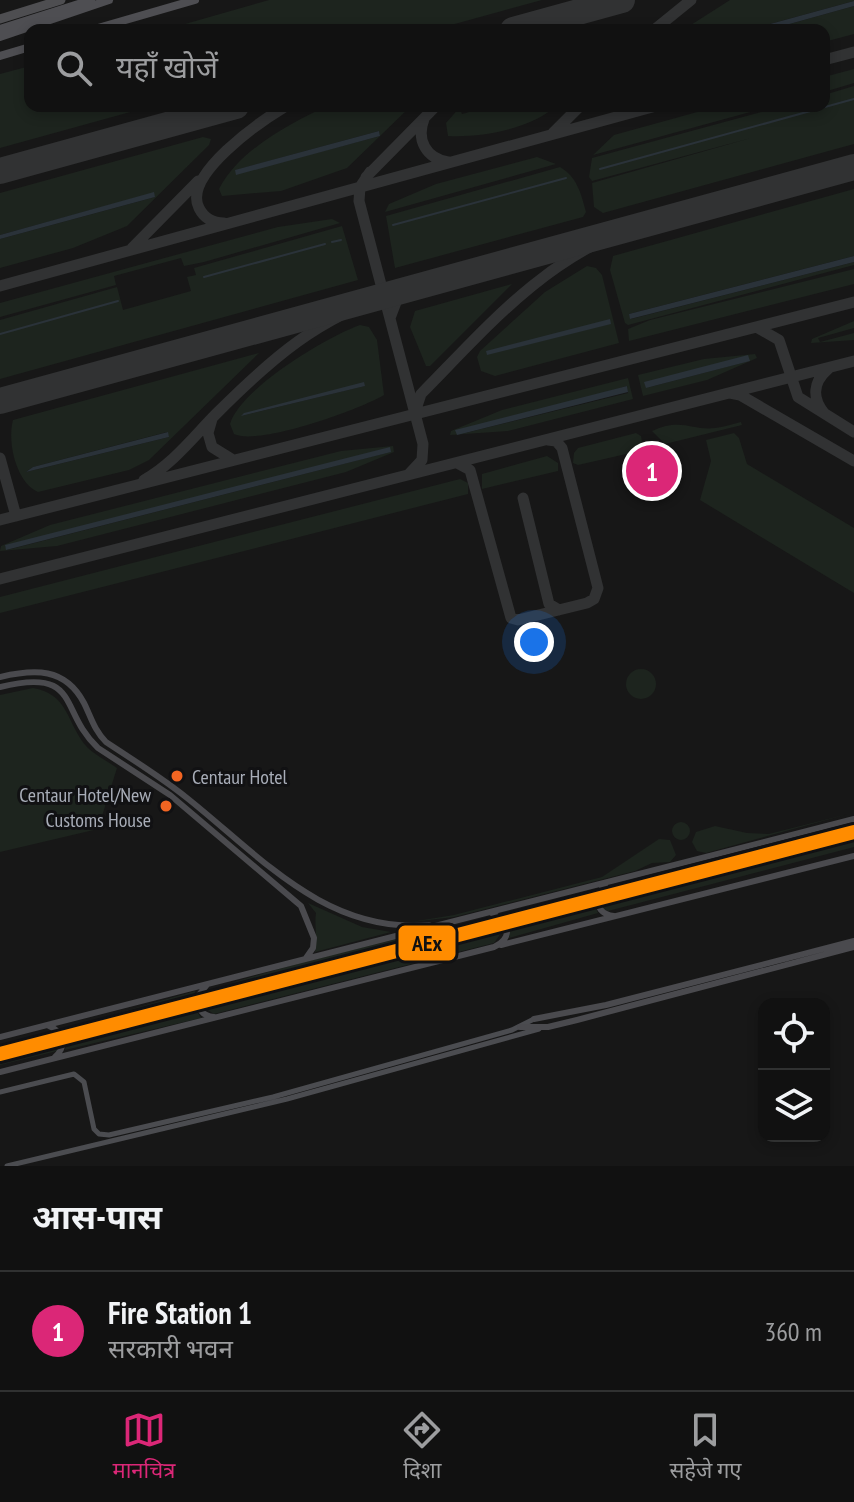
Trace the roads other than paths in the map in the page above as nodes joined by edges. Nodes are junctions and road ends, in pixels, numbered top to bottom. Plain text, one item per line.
1 (91, 0) edge
2 (109, 0) edge
3 (195, 0) edge
4 (61, 1) edge
5 (0, 19) edge
6 (38, 24) edge
7 (112, 24) edge
8 (0, 29) edge
9 (24, 29) edge
10 (0, 37) edge
11 (24, 49) edge
12 (0, 56) edge
13 (0, 677) edge
14 (0, 687) edge
15 (854, 819) edge
16 (854, 856) edge
17 (609, 883) junction
18 (486, 914) junction
19 (617, 916) junction
20 (448, 924) junction
21 (854, 941) edge
22 (494, 947) junction
23 (854, 947) edge
24 (301, 961) junction
25 (209, 984) junction
26 (218, 1017) junction
27 (534, 1019) joint
28 (41, 1026) junction
29 (520, 1027) junction
30 (548, 1027) junction
31 (0, 1037) edge
32 (50, 1059) junction
33 (0, 1072) edge
34 (0, 1092) edge
35 (7, 1166) edge

1 - 8 highway
2 - 6 highway
3 - 7 highway
4 - 5 highway
9 - 10 highway
11 - 12 highway
13 - 20 main road
14 - 24 main road
15 - 17 main road
16 - 19 main road
17 - 18 main road
17 - 19 main road
18 - 20 main road
18 - 22 main road
19 - 22 main road
20 - 24 main road
21 - 27 main road
22 - 26 main road
23 - 30 main road
24 - 25 main road
25 - 26 main road
25 - 28 main road
26 - 32 main road
27 - 29 street
28 - 31 main road
28 - 32 main road
29 - 30 main road
29 - 34 street
30 - 35 street
32 - 33 main road

